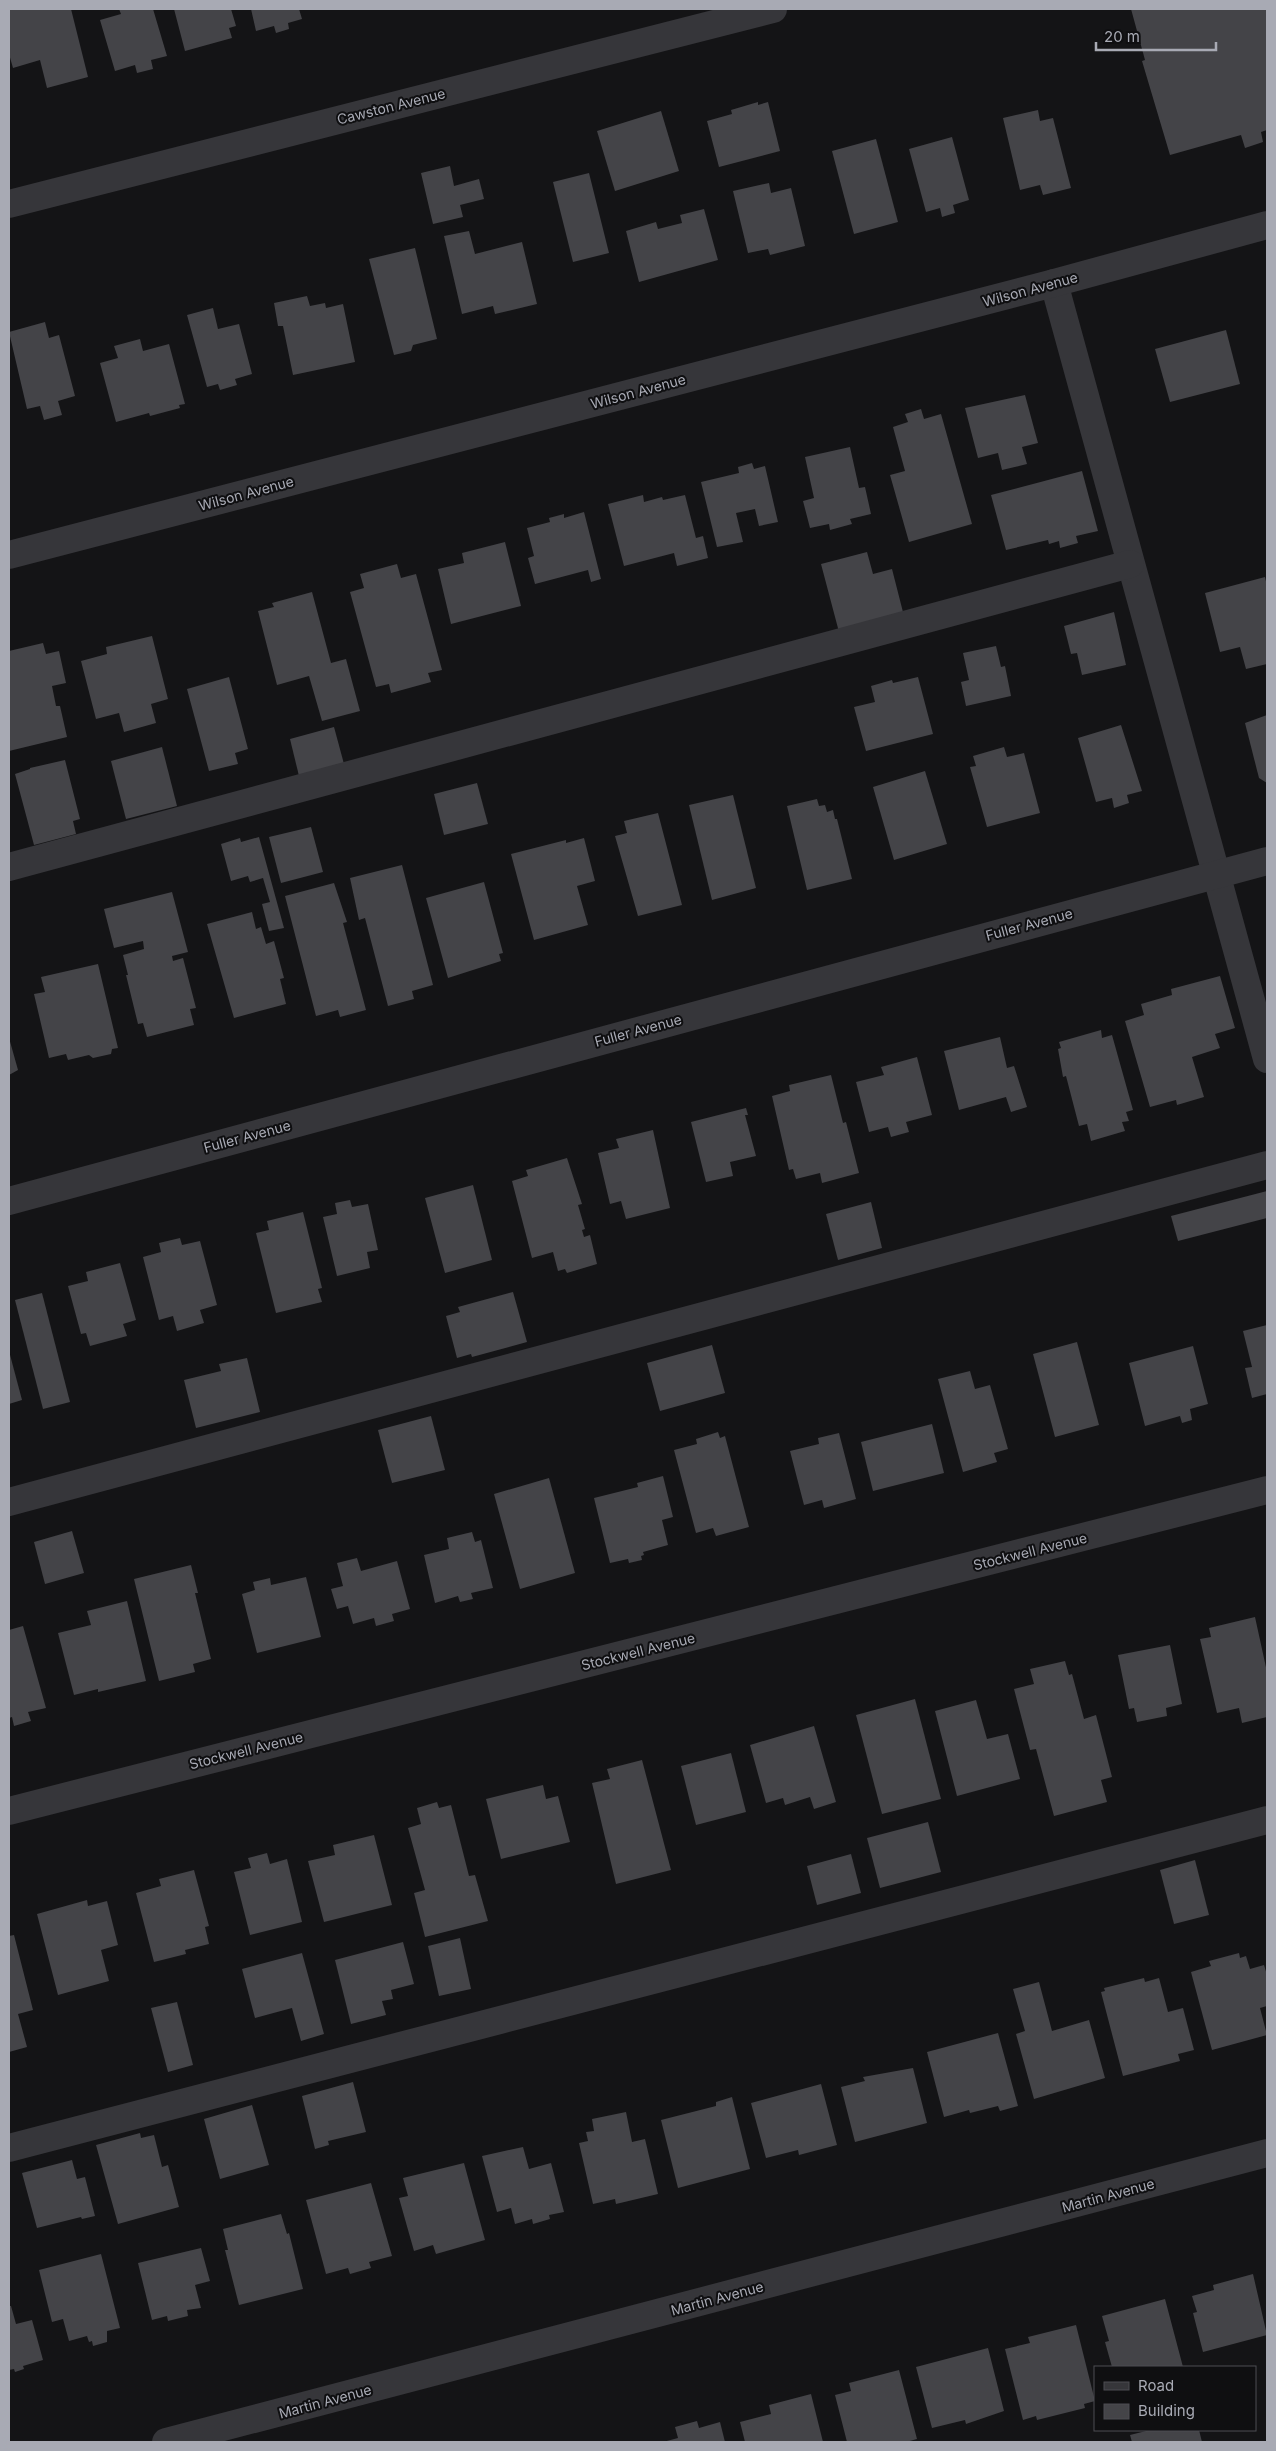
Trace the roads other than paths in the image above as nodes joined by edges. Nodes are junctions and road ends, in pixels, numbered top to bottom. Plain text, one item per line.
1 (773, 9) edge
2 (9, 204) edge
3 (1267, 225) edge
4 (1054, 283) junction
5 (9, 555) edge
6 (1130, 564) junction
7 (1267, 861) edge
8 (9, 868) edge
9 (1217, 873) junction
10 (1267, 1059) edge
11 (1267, 1165) edge
12 (9, 1201) edge
13 (1267, 1490) edge
14 (9, 1502) edge
15 (9, 1811) edge
16 (1267, 1820) edge
17 (9, 2148) edge
18 (1267, 2153) edge
19 (166, 2442) edge

1 - 2 street, Cawston Avenue
3 - 4 street, Wilson Avenue
4 - 5 street, Wilson Avenue
4 - 6 street
6 - 8 street
6 - 9 street
7 - 9 street, Fuller Avenue
9 - 10 street
9 - 12 street, Fuller Avenue
11 - 14 street
13 - 15 street, Stockwell Avenue
16 - 17 street
18 - 19 street, Martin Avenue

